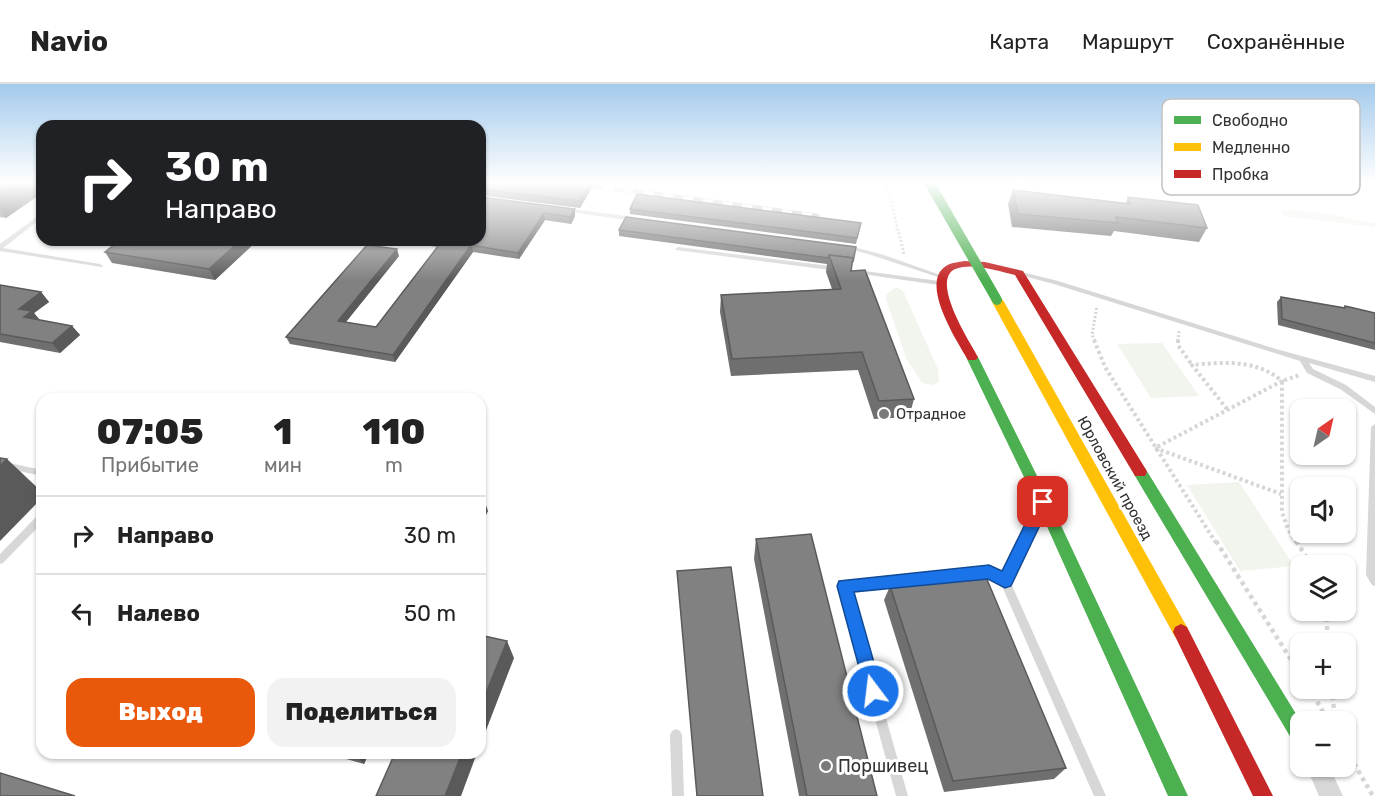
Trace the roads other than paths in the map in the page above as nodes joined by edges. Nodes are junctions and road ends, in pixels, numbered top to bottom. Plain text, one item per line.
1 (608, 215) edge
2 (948, 215) edge
3 (36, 220) edge
4 (645, 220) edge
5 (834, 246) edge
6 (0, 248) edge
7 (678, 249) dead end
8 (100, 266) dead end
9 (1020, 273) junction
10 (940, 279) junction
11 (1303, 359) junction
12 (1375, 379) edge
13 (1375, 411) edge
14 (1375, 427) edge
15 (0, 464) edge
16 (36, 473) edge
17 (1043, 502) junction
18 (36, 523) edge
19 (0, 560) edge
20 (1005, 581) junction
21 (1375, 582) edge
22 (1290, 720) edge
23 (676, 735) dead end
24 (1322, 777) edge
25 (678, 796) edge
26 (902, 796) edge
27 (1100, 796) edge
28 (1178, 796) edge
29 (1263, 796) edge
30 (1331, 796) edge

1 - 4 lane
2 - 29 street, Юрловский проезд, bridge
3 - 6 lane
5 - 10 lane
6 - 8 lane
7 - 10 lane
9 - 10 street
9 - 11 lane
9 - 22 street
10 - 17 street
11 - 12 lane
11 - 13 lane
14 - 21 lane
15 - 16 lane
17 - 20 lane
17 - 28 street
18 - 19 lane
20 - 26 lane
20 - 27 lane
23 - 25 lane
24 - 30 street

